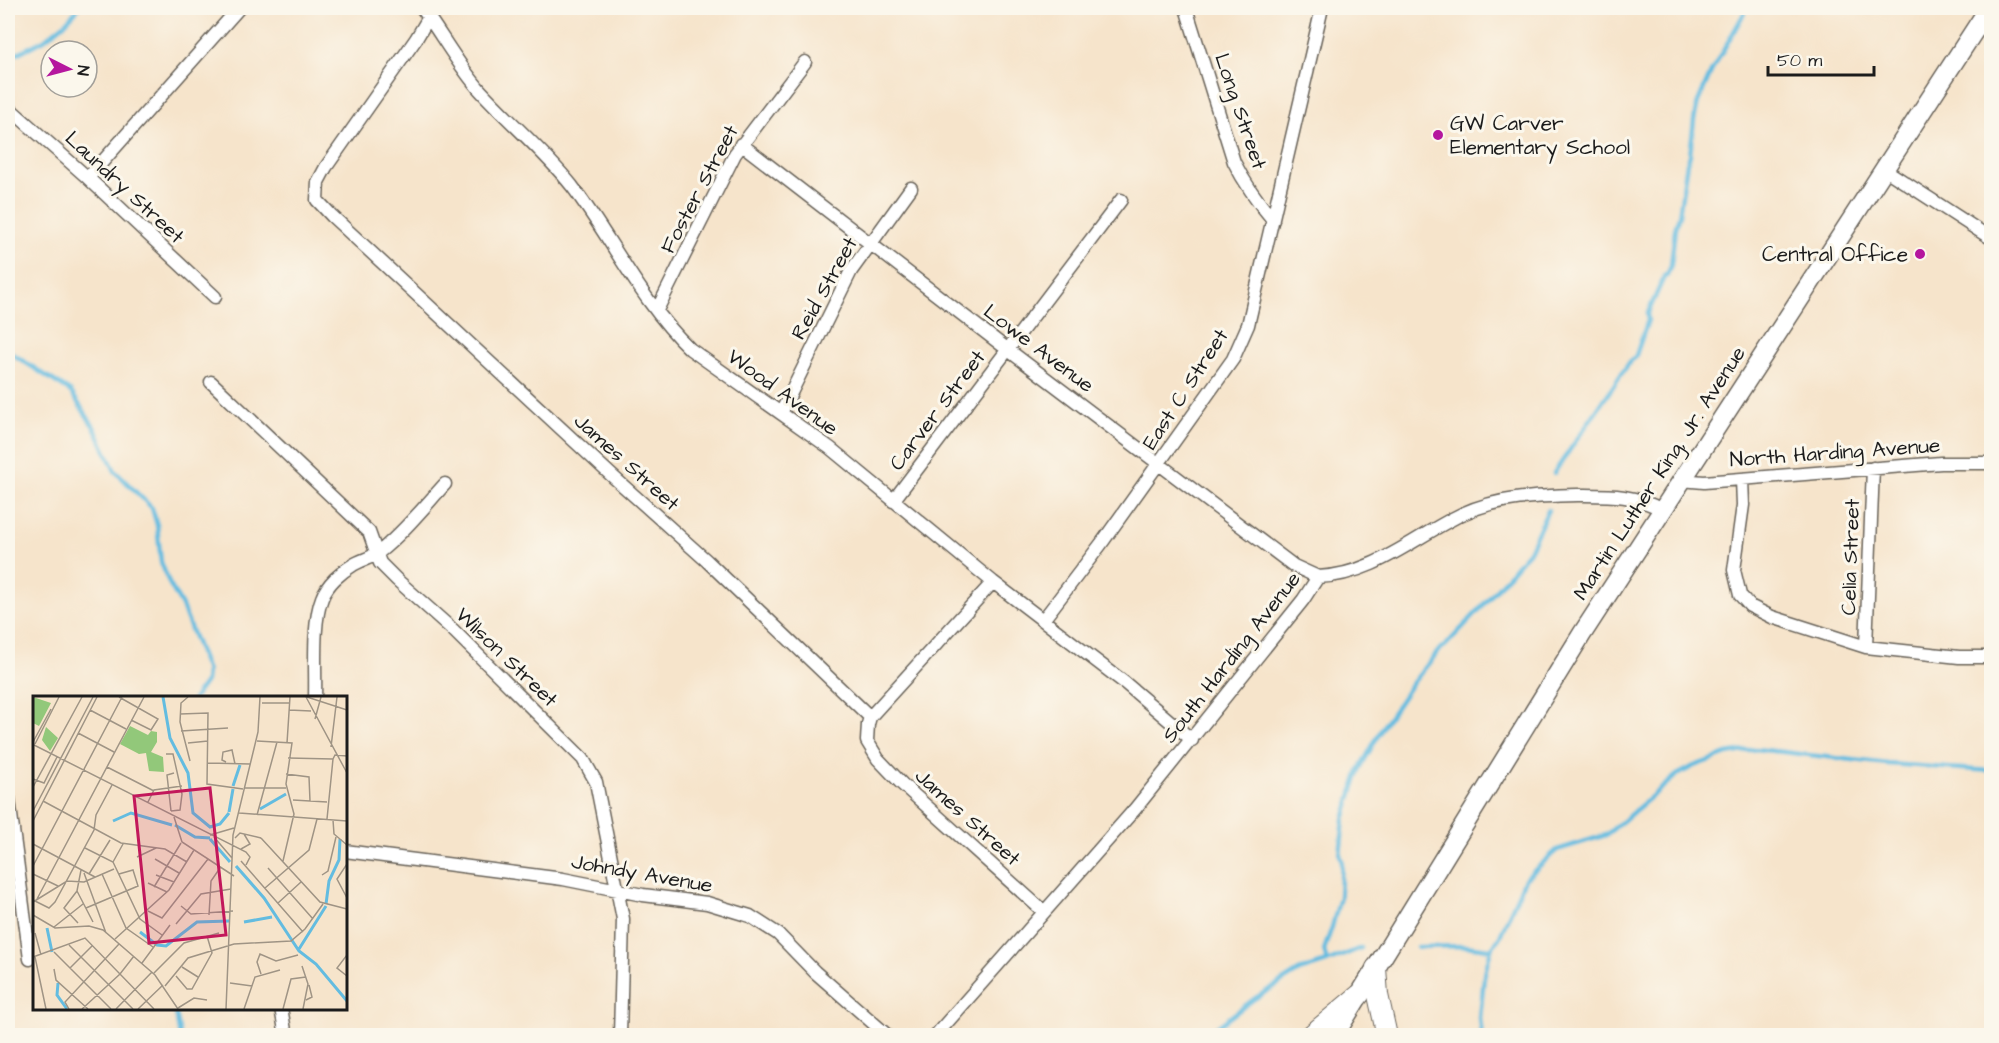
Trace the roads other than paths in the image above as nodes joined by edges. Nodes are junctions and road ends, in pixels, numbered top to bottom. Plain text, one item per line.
1 (239, 8) edge
2 (1186, 8) edge
3 (1322, 8) edge
4 (1989, 8) edge
5 (426, 12) edge
6 (805, 62) dead end
7 (8, 107) edge
8 (741, 144) junction
9 (1884, 169) junction
10 (88, 178) junction
11 (911, 188) dead end
12 (1121, 200) dead end
13 (1273, 220) junction
14 (1992, 239) edge
15 (871, 242) junction
16 (216, 297) dead end
17 (657, 310) junction
18 (1007, 349) junction
19 (211, 382) dead end
20 (781, 413) junction
21 (1992, 463) edge
22 (1159, 464) junction
23 (1873, 468) junction
24 (1742, 479) junction
25 (1681, 480) junction
26 (445, 484) dead end
27 (893, 501) junction
28 (1662, 510) junction
29 (376, 554) junction
30 (1318, 577) junction
31 (993, 582) junction
32 (1043, 620) junction
33 (1866, 647) junction
34 (1992, 657) edge
35 (315, 696) edge
36 (870, 717) junction
37 (1192, 740) junction
38 (8, 792) edge
39 (346, 851) edge
40 (618, 889) junction
41 (1043, 911) junction
42 (30, 958) dead end
43 (1376, 968) junction
44 (1359, 995) junction
45 (281, 1010) edge
46 (286, 1035) edge
47 (620, 1035) edge
48 (888, 1035) edge
49 (934, 1035) edge
50 (1310, 1035) edge
51 (1334, 1035) edge
52 (1387, 1035) edge

1 - 10 street
2 - 13 street, Long Street
3 - 13 street, East C Street
4 - 9 main road, Martin Luther King, Jr. Avenue
5 - 17 street, Wood Avenue
5 - 36 street, James Street
6 - 8 street, Foster Street
7 - 10 street, Laundry Street
8 - 15 street, Lowe Avenue
8 - 17 street, Foster Street
9 - 14 street
9 - 25 main road, Martin Luther King, Jr. Avenue
10 - 16 street, Laundry Street
11 - 15 street, Reid Street
12 - 18 street, Carver Street
13 - 22 street, East C Street
15 - 18 street, Lowe Avenue
15 - 20 street, Reid Street
17 - 20 street, Wood Avenue
18 - 22 street, Lowe Avenue
18 - 27 street, Carver Street
19 - 29 street, Wilson Street
20 - 27 street, Wood Avenue
21 - 23 street, North Harding Avenue
22 - 30 street, Lowe Avenue
22 - 32 street, East C Street
23 - 24 street, North Harding Avenue
23 - 33 street, Celia Street
24 - 25 street, North Harding Avenue
24 - 33 street
25 - 28 main road, Martin Luther King, Jr. Avenue
26 - 29 street
27 - 31 street, Wood Avenue
28 - 30 street, South Harding Avenue
28 - 43 main road, Martin Luther King, Jr. Avenue
29 - 35 street
29 - 40 street, Wilson Street
30 - 37 street, South Harding Avenue
31 - 32 street, Wood Avenue
31 - 36 street
32 - 37 street, Wood Avenue
33 - 34 street
36 - 41 street, James Street
37 - 41 street, South Harding Avenue
38 - 42 street
39 - 40 street, Johndy Avenue
40 - 47 street, Wilson Street
40 - 48 street, Johndy Avenue
41 - 49 street, South Harding Avenue
43 - 44 main road, Martin Luther King, Jr. Avenue
43 - 52 main road
44 - 50 main road
44 - 51 main road
45 - 46 street

